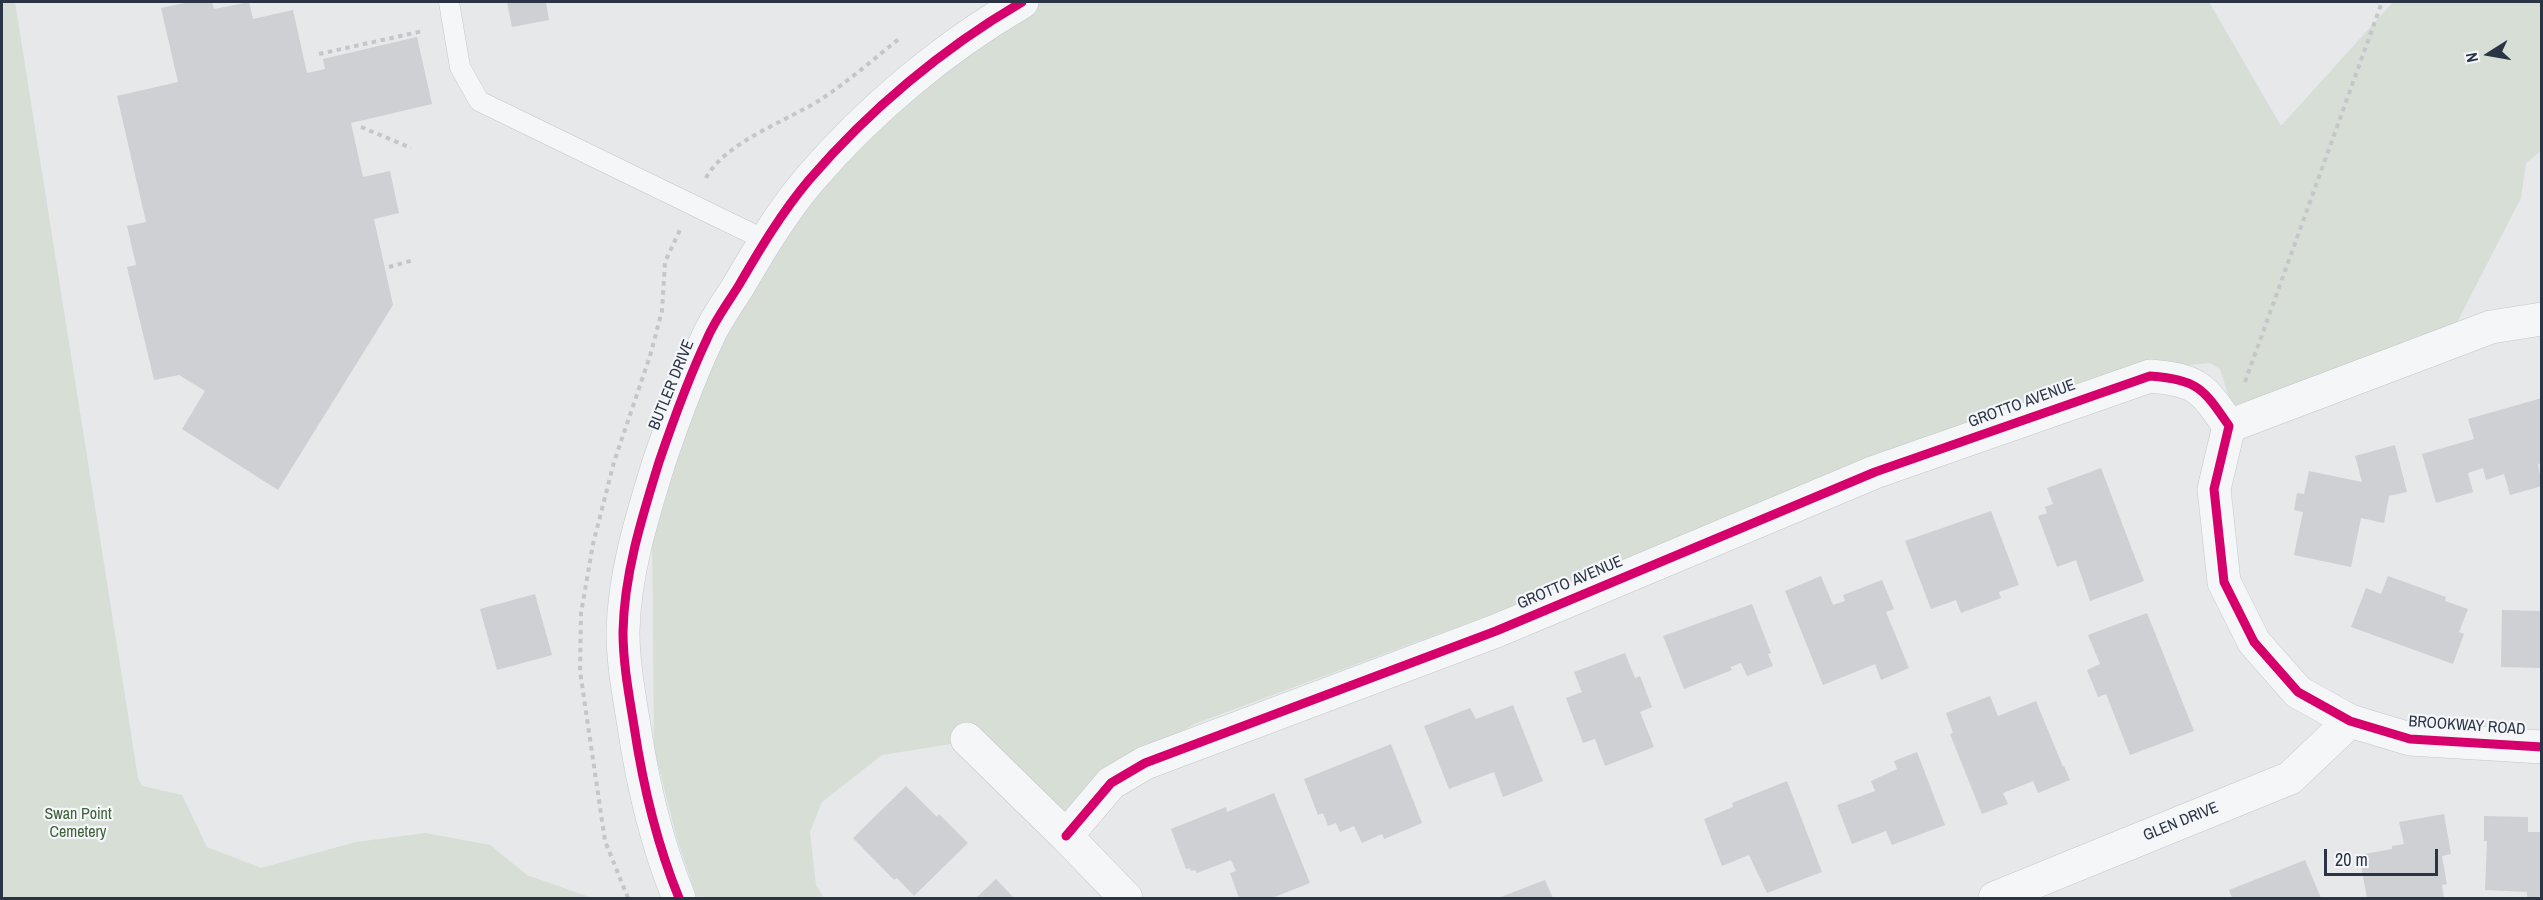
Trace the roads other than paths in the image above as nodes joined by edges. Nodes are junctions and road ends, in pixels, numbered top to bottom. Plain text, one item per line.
1 (449, 2) edge
2 (1022, 2) edge
3 (765, 240) junction
4 (2541, 319) edge
5 (2229, 426) junction
6 (2350, 721) junction
7 (967, 739) dead end
8 (2541, 747) edge
9 (1066, 836) junction
10 (679, 898) edge
11 (1126, 898) edge
12 (1995, 898) edge

1 - 3 lane
2 - 3 street, BUTLER DRIVE
3 - 10 street, BUTLER DRIVE
4 - 5 street
5 - 6 street, BROOKWAY ROAD
5 - 9 street, GROTTO AVENUE
6 - 8 street, BROOKWAY ROAD
6 - 12 street, GLEN DRIVE
7 - 9 street
9 - 11 street

